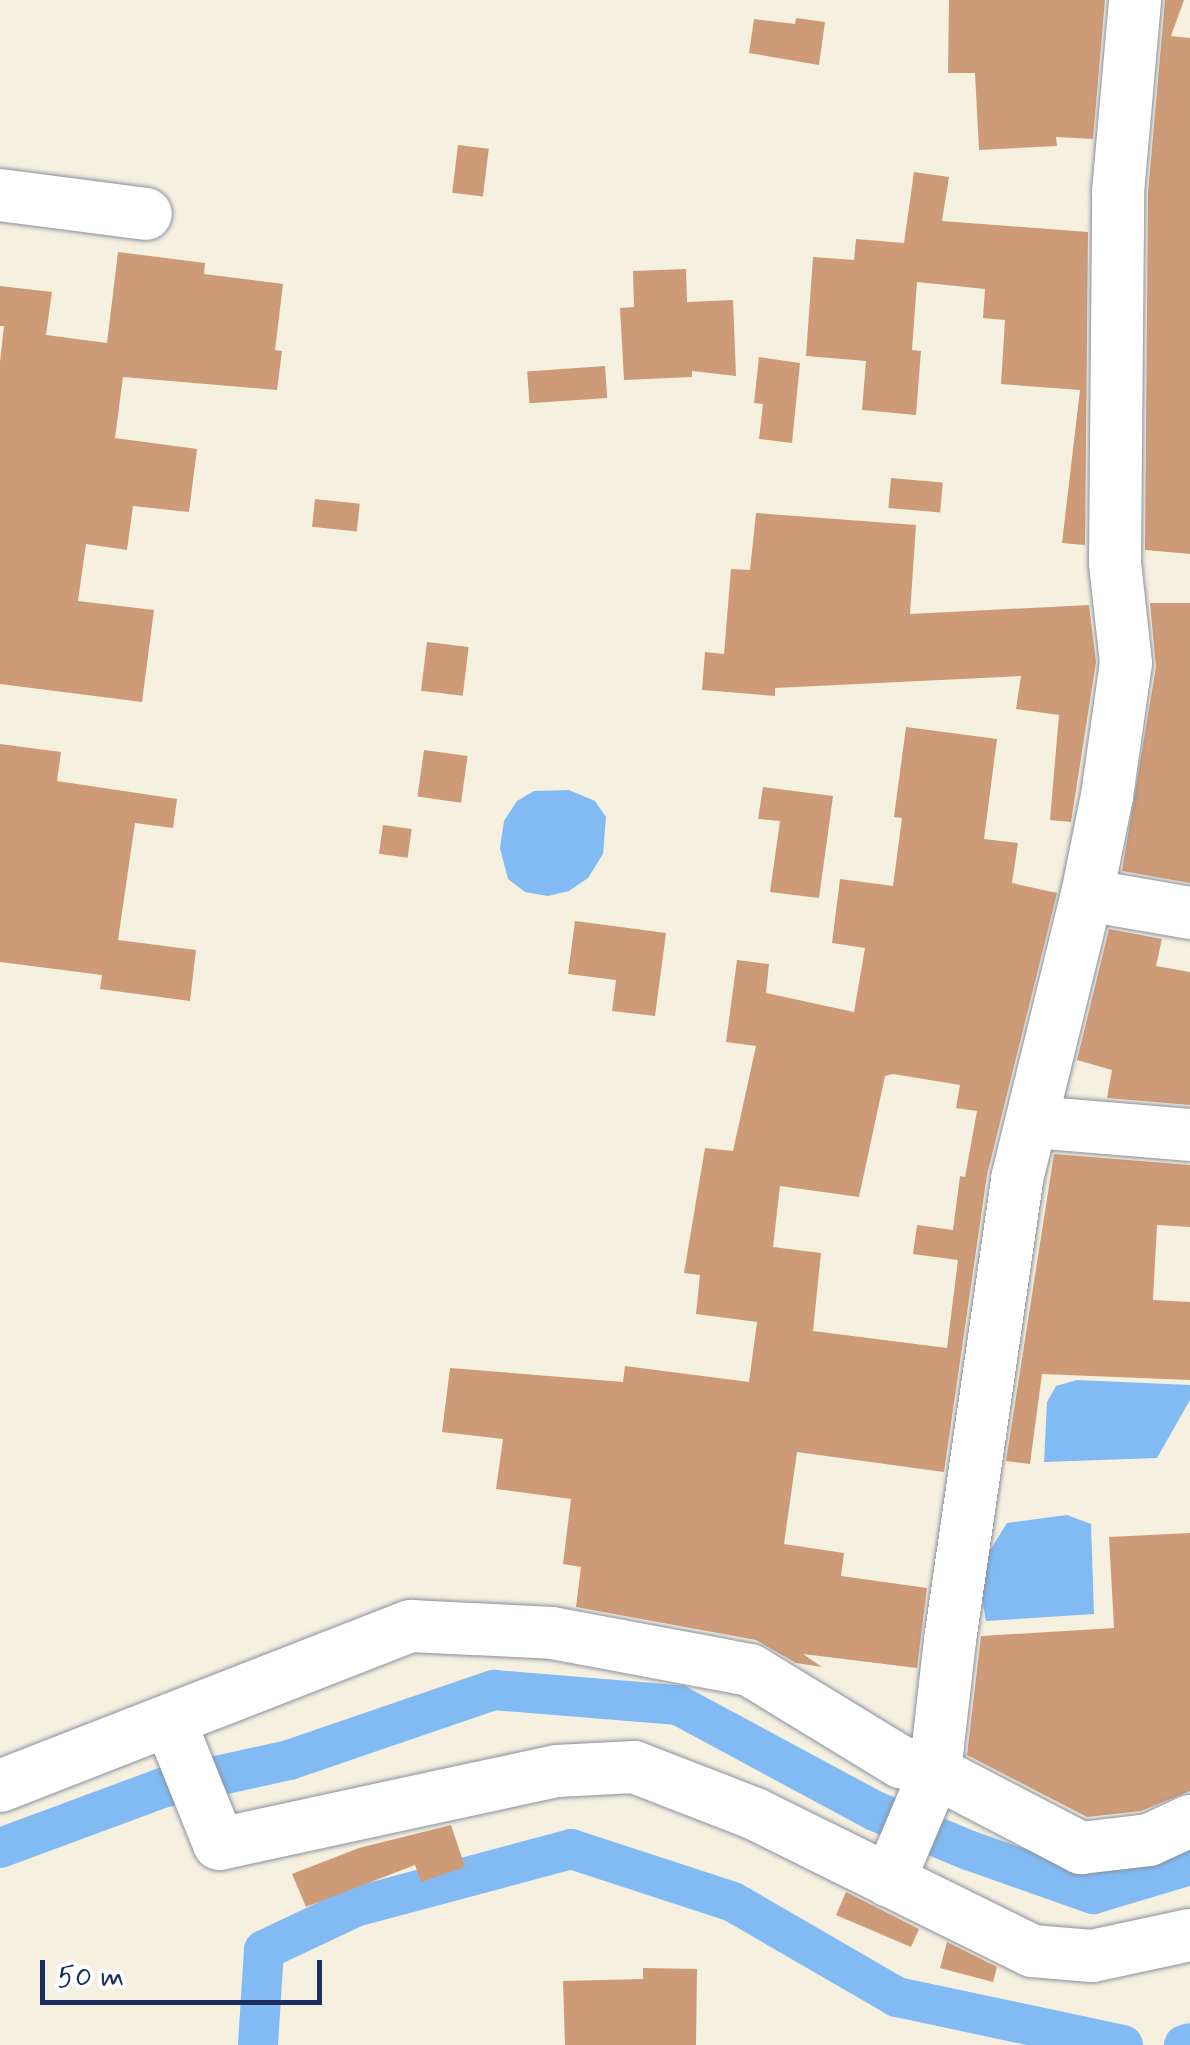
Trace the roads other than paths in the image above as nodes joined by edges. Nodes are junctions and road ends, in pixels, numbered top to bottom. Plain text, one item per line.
1 (1136, 0) edge
2 (0, 195) edge
3 (146, 214) dead end
4 (1087, 894) junction
5 (1190, 913) edge
6 (1032, 1122) junction
7 (1190, 1135) edge
8 (170, 1724) junction
9 (934, 1781) junction
10 (0, 1786) edge
11 (1190, 1820) edge
12 (888, 1881) junction
13 (1190, 1936) edge

1 - 4 street
2 - 3 street
4 - 5 street
4 - 6 street
6 - 7 street
6 - 9 street
8 - 9 street
8 - 10 street
8 - 12 street
9 - 11 street
9 - 12 street
12 - 13 street

